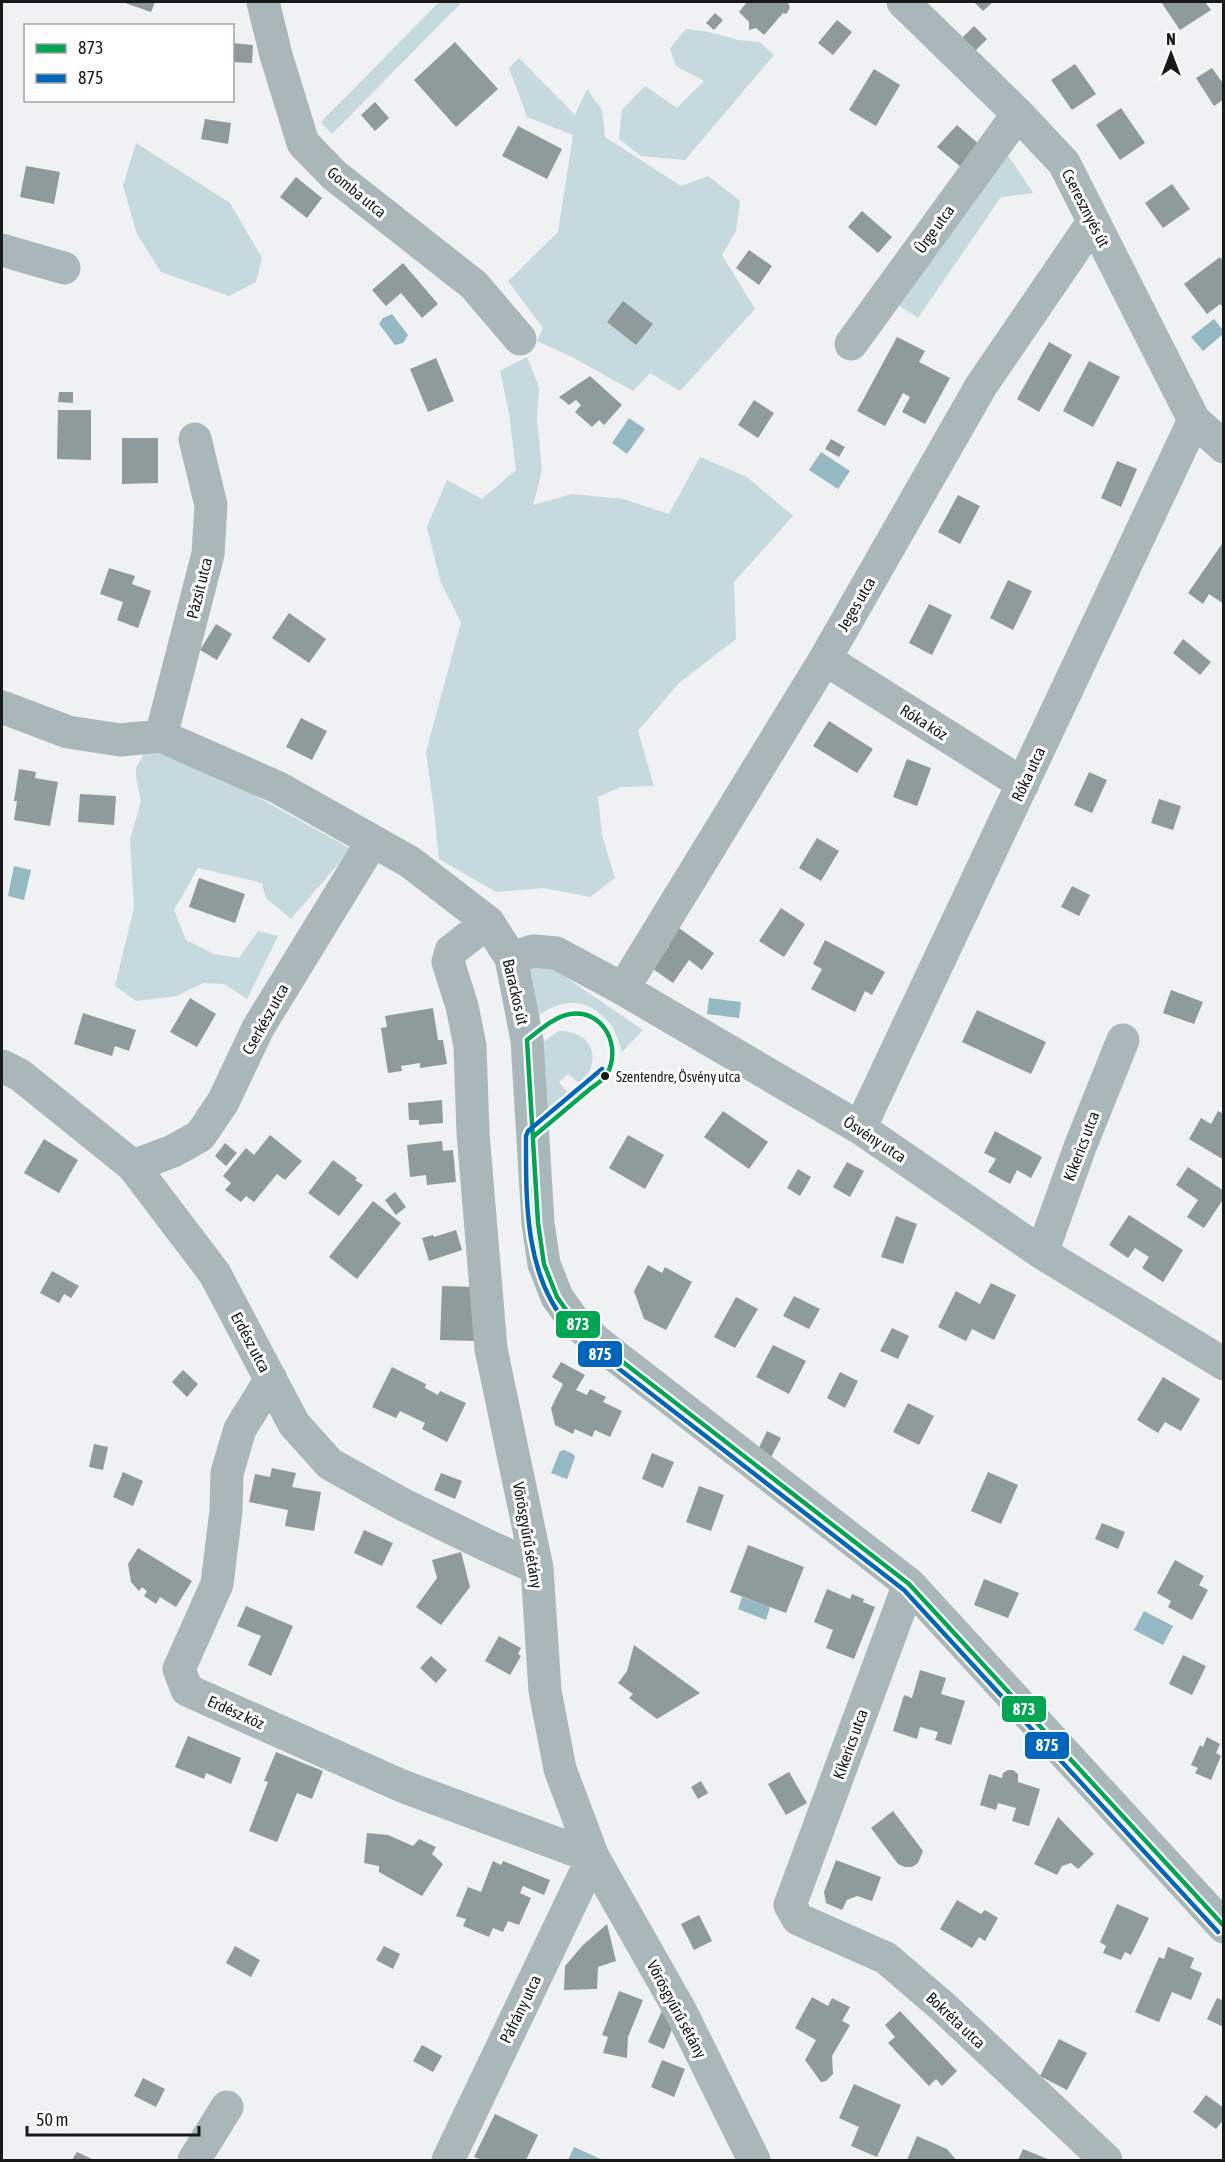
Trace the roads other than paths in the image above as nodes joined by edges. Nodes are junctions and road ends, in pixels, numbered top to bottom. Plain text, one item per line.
1 (263, 2) edge
2 (903, 2) edge
3 (1018, 114) junction
4 (1093, 222) junction
5 (2, 250) edge
6 (64, 268) dead end
7 (520, 339) dead end
8 (851, 344) dead end
9 (1194, 420) junction
10 (195, 439) dead end
11 (1224, 447) edge
12 (825, 659) junction
13 (2, 707) edge
14 (161, 736) junction
15 (1023, 784) junction
16 (372, 842) junction
17 (488, 922) junction
18 (511, 958) junction
19 (624, 989) junction
20 (1123, 1040) dead end
21 (2, 1066) edge
22 (860, 1128) junction
23 (133, 1166) junction
24 (1042, 1254) junction
25 (1224, 1364) edge
26 (271, 1379) junction
27 (537, 1568) junction
28 (909, 1584) junction
29 (593, 1857) junction
30 (790, 1905) joint
31 (1224, 1927) edge
32 (226, 2107) dead end
33 (194, 2160) edge
34 (447, 2160) edge
35 (754, 2160) edge
36 (1106, 2160) edge

1 - 7 street, Gomba utca
2 - 3 street, Cseresznyés út
3 - 4 street, Cseresznyés út
3 - 8 street, Ürge utca
4 - 9 street, Cseresznyés út
4 - 12 street, Jeges utca
5 - 6 street
9 - 11 street, Cseresznyés út
9 - 15 street, Róka utca
10 - 14 street, Pázsit utca
12 - 15 street, Róka köz
12 - 19 street, Jeges utca
13 - 14 street, Barackos út
14 - 16 street, Barackos út
15 - 22 street, Róka utca
16 - 17 street, Barackos út
16 - 23 street, Cserkész utca
17 - 18 street, Barackos út
17 - 27 street, Vörösgyűrű sétány
18 - 19 street, Ösvény utca
18 - 28 street, Barackos út
19 - 22 street, Ösvény utca
20 - 24 street, Kikerics utca
21 - 23 street, Erdész utca
22 - 24 street, Ösvény utca
23 - 26 street, Erdész utca
24 - 25 street, Ösvény utca
26 - 27 street, Erdész utca
26 - 29 street, Erdész köz
27 - 29 street, Vörösgyűrű sétány
28 - 30 street, Kikerics utca
28 - 31 street, Barackos út
29 - 34 street, Páfrány utca
29 - 35 street, Vörösgyűrű sétány
30 - 36 street, Bokréta utca
32 - 33 street

